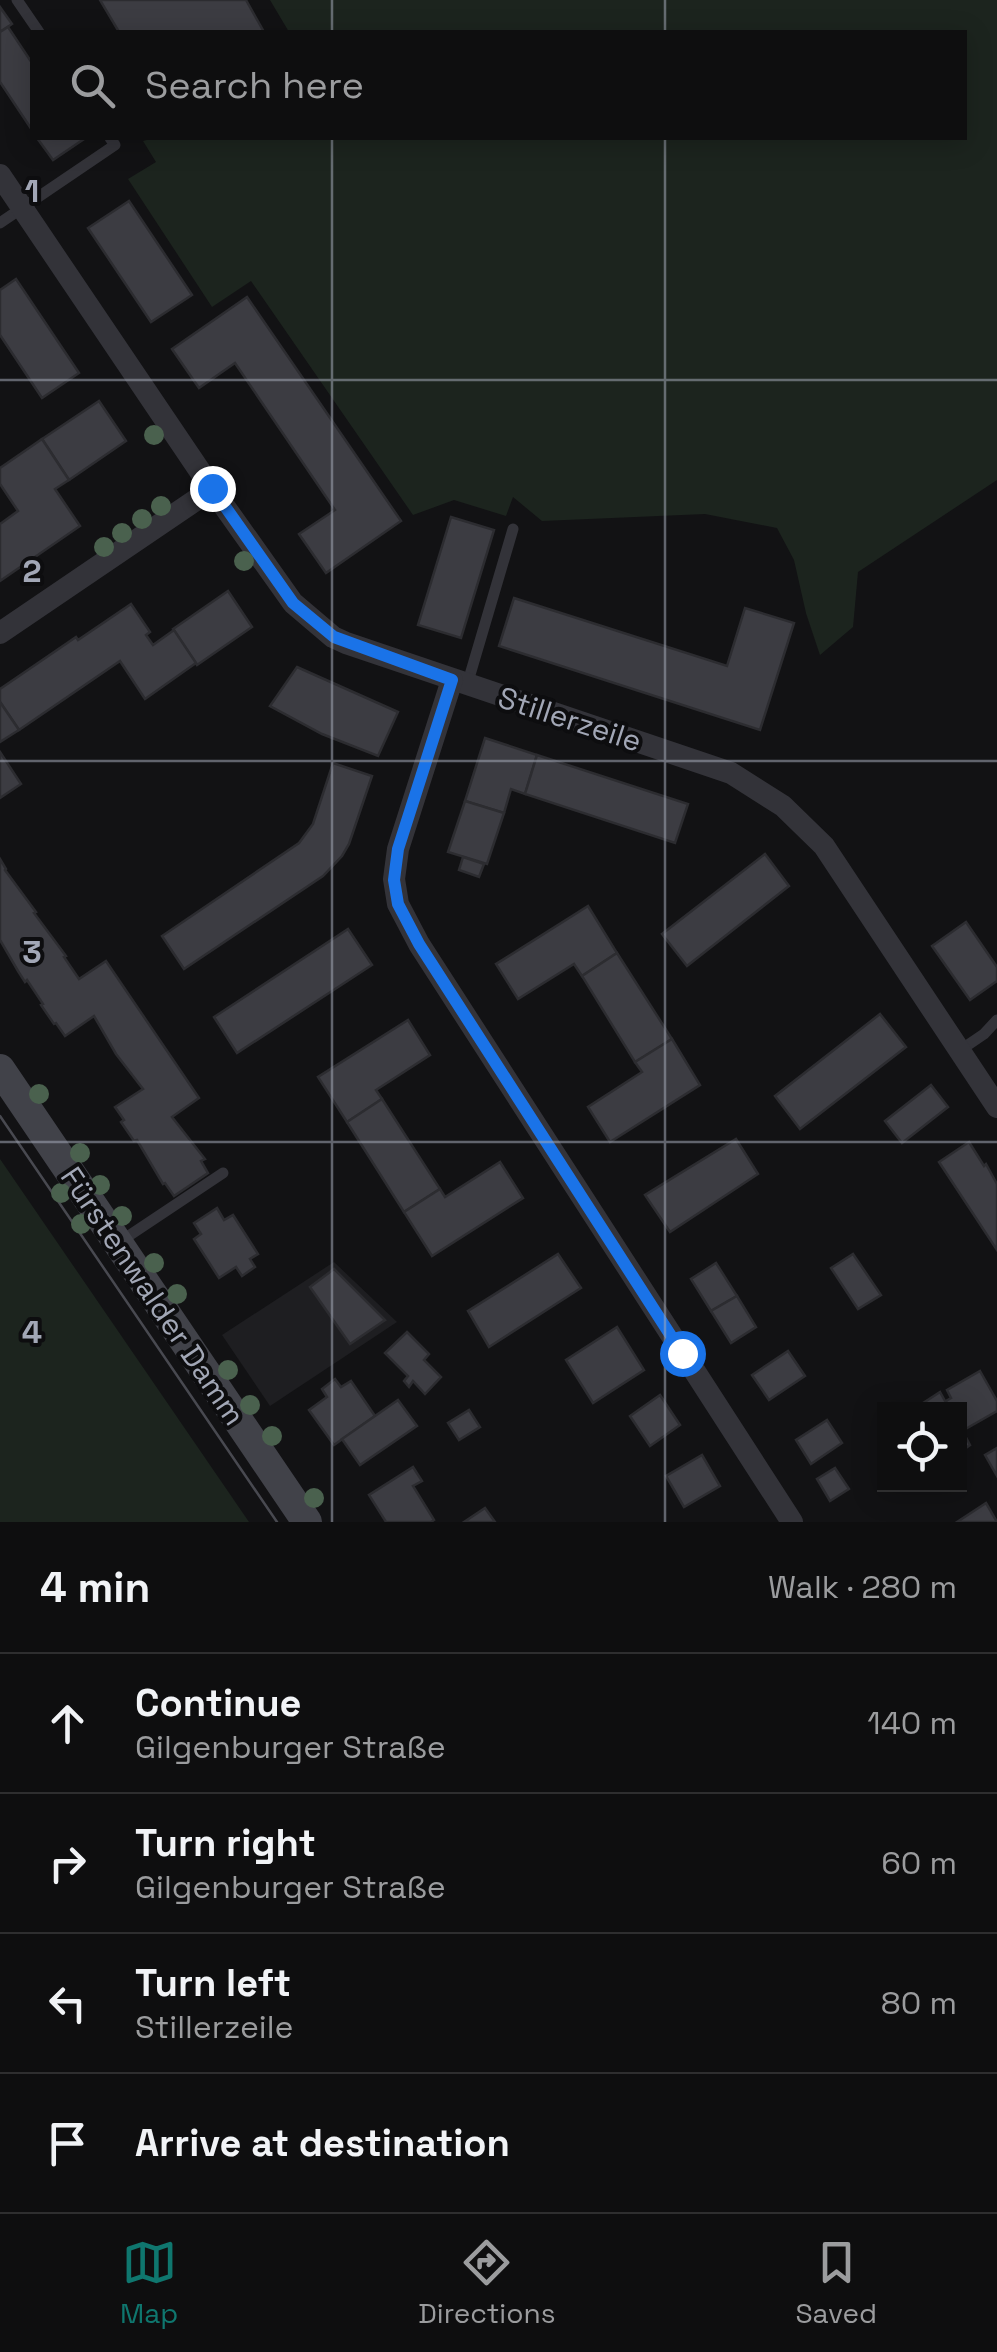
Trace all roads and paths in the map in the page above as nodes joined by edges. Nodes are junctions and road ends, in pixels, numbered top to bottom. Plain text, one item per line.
1 (17, 0) edge
2 (38, 30) edge
3 (113, 141) edge
4 (0, 174) edge
5 (23, 208) junction
6 (0, 223) edge
7 (212, 488) junction
8 (513, 529) dead end
9 (0, 633) edge
10 (460, 682) junction
11 (997, 1020) edge
12 (959, 1051) junction
13 (0, 1070) edge
14 (997, 1107) edge
15 (223, 1174) dead end
16 (117, 1243) junction
17 (307, 1522) edge
18 (792, 1522) edge

1 - 2 lane
3 - 5 lane
4 - 5 street, Stillerzeile
5 - 6 lane
5 - 7 street, Stillerzeile
7 - 9 street
7 - 10 street, Stillerzeile
8 - 10 lane
10 - 12 street, Stillerzeile
10 - 18 street
11 - 12 lane
12 - 14 street, Stillerzeile
13 - 16 main road, Fürstenwalder Damm
15 - 16 lane
16 - 17 main road, Fürstenwalder Damm

